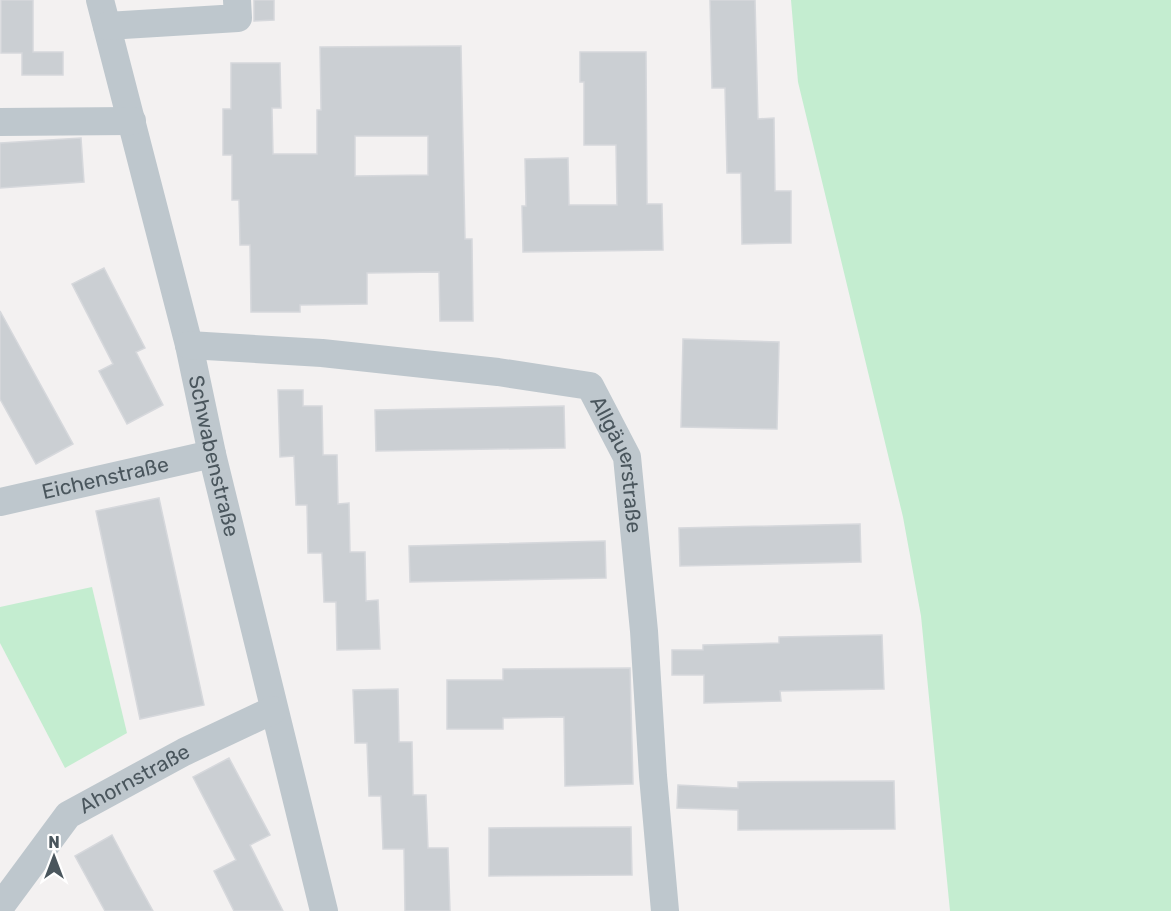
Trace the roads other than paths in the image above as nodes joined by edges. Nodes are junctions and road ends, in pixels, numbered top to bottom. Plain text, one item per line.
1 (237, 0) edge
2 (162, 11) edge
3 (104, 13) edge
4 (132, 121) junction
5 (0, 122) edge
6 (189, 345) junction
7 (212, 453) junction
8 (0, 502) edge
9 (273, 710) junction
10 (0, 907) edge
11 (324, 911) edge
12 (665, 911) edge

1 - 2 street
2 - 3 street
3 - 4 street, Schwabenstraße
4 - 5 street
4 - 6 street, Schwabenstraße
6 - 7 street, Schwabenstraße
6 - 12 street, Allgäuerstraße
7 - 8 street, Eichenstraße
7 - 9 street, Schwabenstraße
9 - 10 street, Ahornstraße
9 - 11 street, Schwabenstraße

